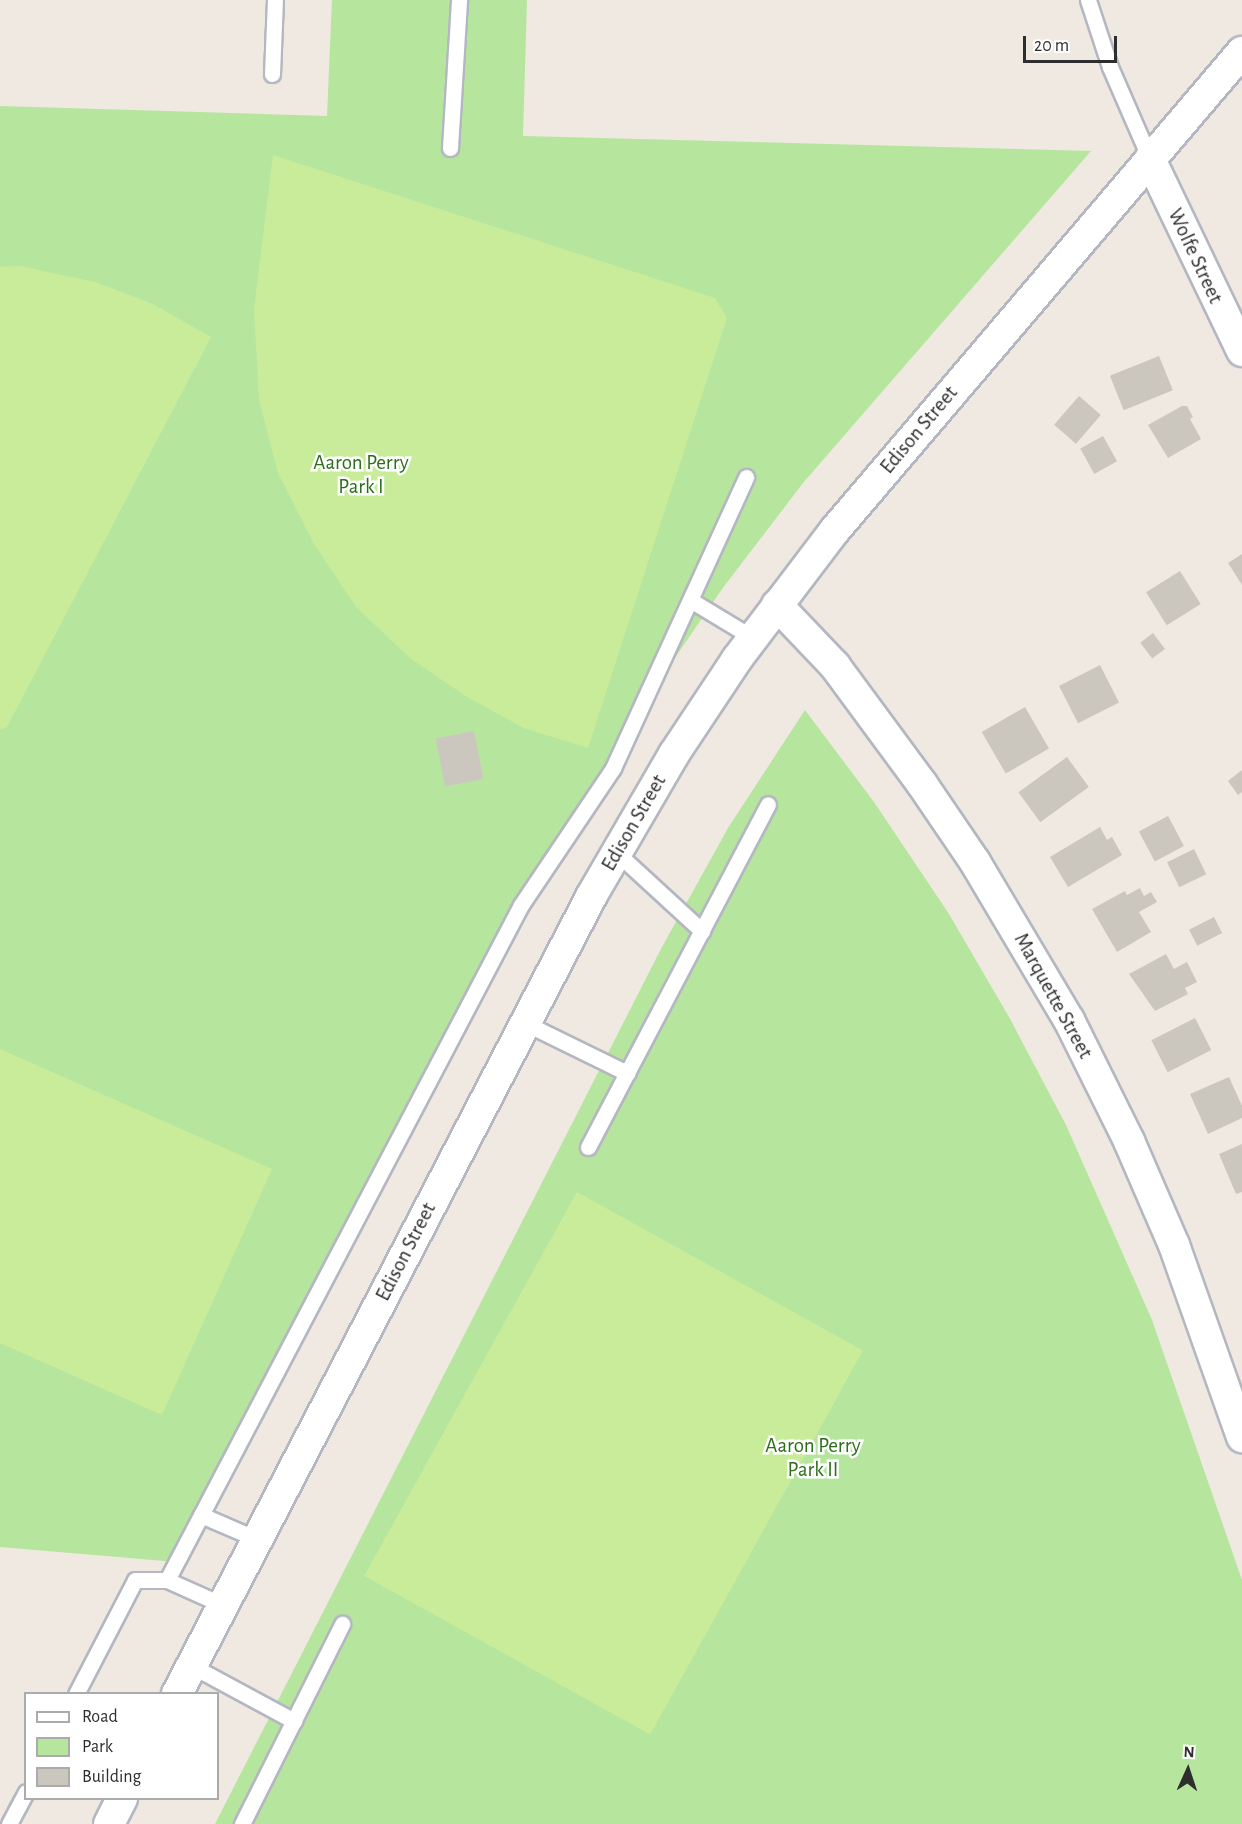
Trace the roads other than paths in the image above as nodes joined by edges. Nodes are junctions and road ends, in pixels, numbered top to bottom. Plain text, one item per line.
1 (275, 0) edge
2 (459, 0) edge
3 (1088, 0) edge
4 (1242, 52) edge
5 (272, 74) dead end
6 (450, 148) dead end
7 (1150, 159) junction
8 (1242, 351) edge
9 (746, 477) dead end
10 (692, 601) junction
11 (777, 605) junction
12 (753, 638) junction
13 (768, 804) dead end
14 (616, 852) junction
15 (702, 930) junction
16 (525, 1023) junction
17 (627, 1073) junction
18 (588, 1147) dead end
19 (1242, 1437) edge
20 (201, 1515) junction
21 (257, 1539) junction
22 (167, 1580) junction
23 (223, 1605) junction
24 (342, 1624) dead end
25 (192, 1666) junction
26 (77, 1692) edge
27 (178, 1692) edge
28 (294, 1721) junction
29 (24, 1796) edge
30 (121, 1800) edge
31 (9, 1824) edge
32 (109, 1824) edge
33 (242, 1824) edge

1 - 5 lane
2 - 6 lane
3 - 7 lane
4 - 7 street, Edison Street
7 - 8 street, Wolfe Street
7 - 11 street, Edison Street
9 - 10 lane
10 - 12 lane
10 - 20 lane
11 - 12 street, Edison Street
11 - 19 street, Marquette Street
12 - 14 street, Edison Street
13 - 15 lane
14 - 15 lane
14 - 16 street, Edison Street
15 - 17 lane
16 - 17 lane
16 - 21 street, Edison Street
17 - 18 lane
20 - 21 lane
20 - 22 lane
21 - 23 street, Edison Street
22 - 23 lane
22 - 26 lane
23 - 25 street, Edison Street
24 - 28 lane
25 - 27 street, Edison Street
25 - 28 lane
28 - 33 lane
29 - 31 lane
30 - 32 street

